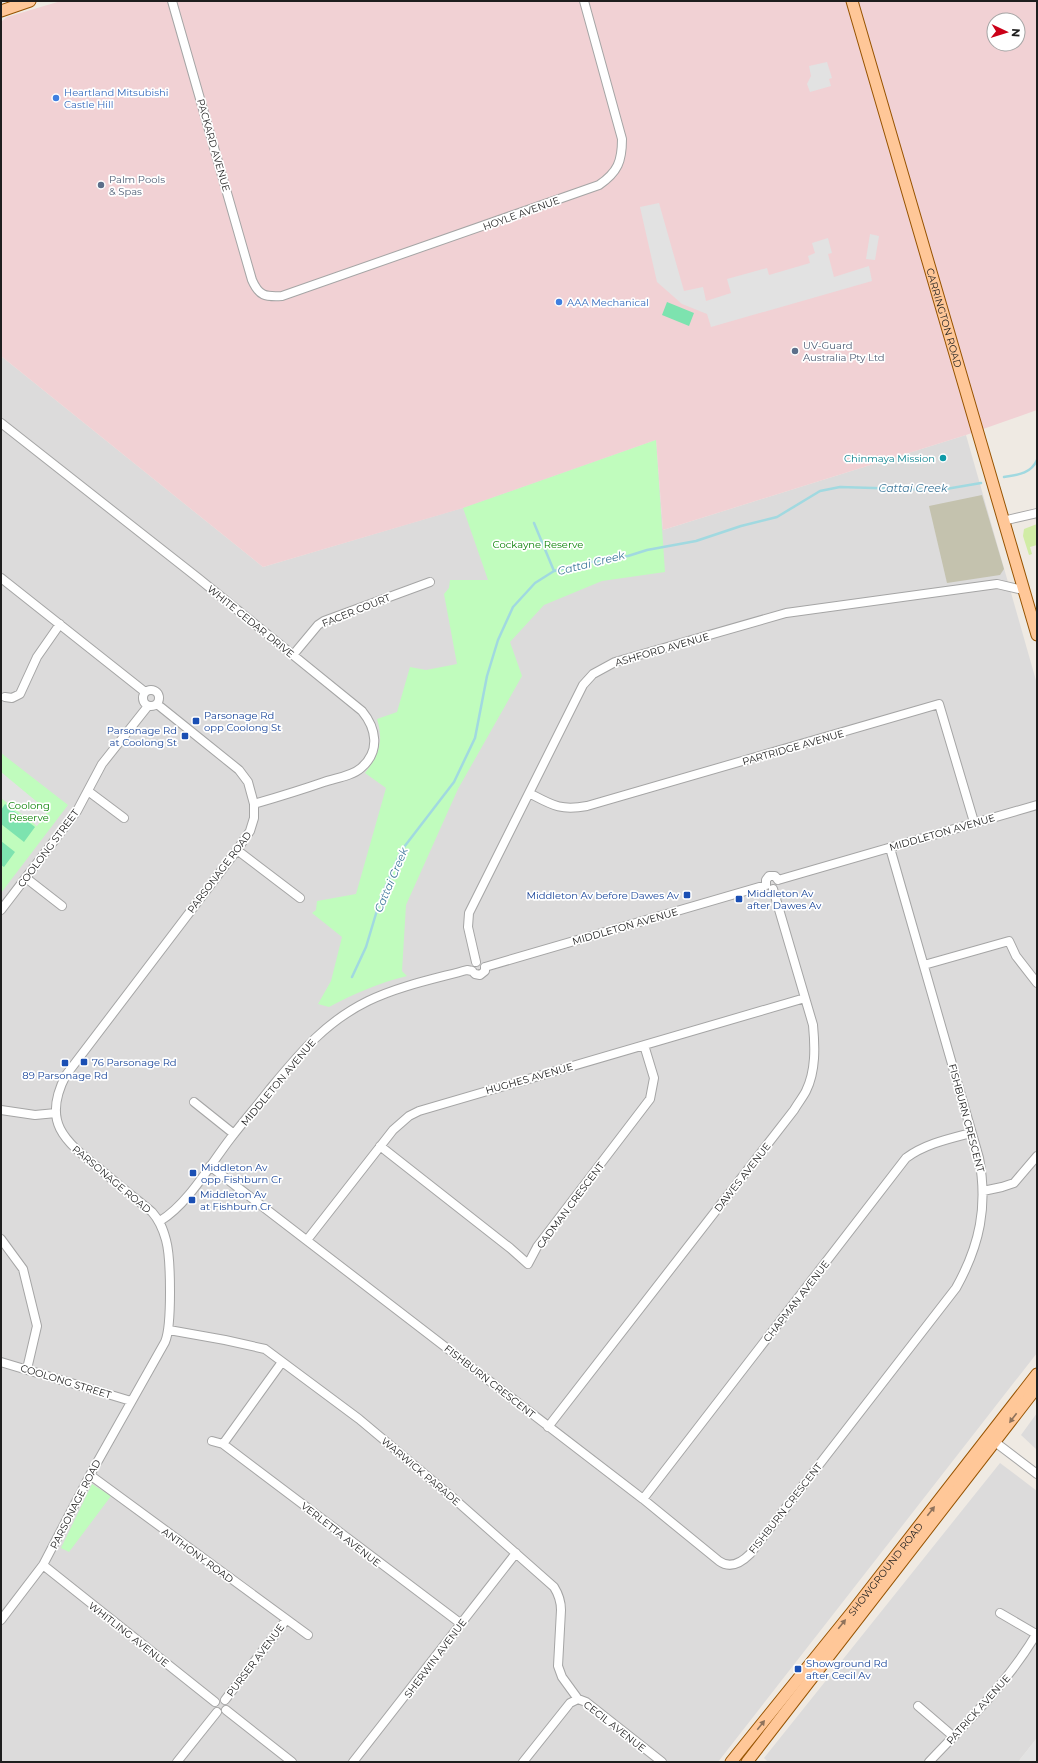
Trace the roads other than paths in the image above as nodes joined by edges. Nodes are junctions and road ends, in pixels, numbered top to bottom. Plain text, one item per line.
1 (30, 1) edge
2 (172, 1) edge
3 (584, 1) edge
4 (852, 1) edge
5 (1, 10) edge
6 (256, 290) joint
7 (1, 423) edge
8 (1037, 513) edge
9 (1003, 521) junction
10 (1, 578) edge
11 (430, 582) dead end
12 (1024, 590) junction
13 (60, 624) junction
14 (1036, 630) edge
15 (293, 655) junction
16 (145, 692) junction
17 (5, 697) dead end
18 (157, 704) junction
19 (148, 706) junction
20 (88, 791) junction
21 (529, 793) junction
22 (254, 804) junction
23 (1037, 805) edge
24 (124, 818) dead end
25 (974, 822) junction
26 (890, 848) junction
27 (237, 850) junction
28 (26, 878) junction
29 (778, 880) junction
30 (769, 887) junction
31 (300, 898) dead end
32 (62, 906) dead end
33 (1, 910) edge
34 (476, 962) junction
35 (924, 965) junction
36 (485, 967) junction
37 (472, 971) junction
38 (1037, 983) edge
39 (805, 998) junction
40 (644, 1045) junction
41 (194, 1102) dead end
42 (1, 1110) edge
43 (56, 1113) junction
44 (971, 1133) junction
45 (234, 1134) junction
46 (380, 1146) junction
47 (1037, 1156) edge
48 (210, 1166) junction
49 (983, 1191) junction
50 (160, 1221) junction
51 (1, 1239) edge
52 (307, 1240) junction
53 (169, 1330) junction
54 (1, 1362) edge
55 (282, 1362) junction
56 (27, 1369) junction
57 (1037, 1374) edge
58 (1037, 1388) edge
59 (131, 1401) junction
60 (548, 1427) junction
61 (212, 1441) dead end
62 (995, 1442) junction
63 (223, 1444) junction
64 (1037, 1474) edge
65 (90, 1475) junction
66 (643, 1499) junction
67 (516, 1553) junction
68 (43, 1565) junction
69 (1000, 1614) dead end
70 (1, 1620) edge
71 (286, 1620) junction
72 (460, 1623) junction
73 (1037, 1634) edge
74 (308, 1635) dead end
75 (578, 1699) junction
76 (225, 1700) junction
77 (216, 1702) junction
78 (918, 1706) dead end
79 (226, 1710) junction
80 (217, 1712) junction
81 (954, 1736) junction
82 (740, 1760) edge
83 (177, 1762) edge
84 (292, 1762) edge
85 (353, 1762) edge
86 (523, 1762) edge
87 (662, 1762) edge
88 (930, 1762) edge

1 - 5 main road
2 - 6 street, PACKARD AVENUE
3 - 6 street, HOYLE AVENUE
4 - 9 main road, CARRINGTON ROAD
7 - 15 street, WHITE CEDAR DRIVE
8 - 9 street
9 - 12 main road, CARRINGTON ROAD
10 - 13 street
11 - 15 street, FACER COURT
12 - 14 main road, CARRINGTON ROAD
12 - 21 street, ASHFORD AVENUE
13 - 16 street
13 - 17 street
15 - 22 street, WHITE CEDAR DRIVE
16 - 18 street
16 - 19 street
18 - 19 street
18 - 22 street, PARSONAGE ROAD
19 - 20 street, COOLONG STREET
20 - 24 street
20 - 28 street, COOLONG STREET
21 - 25 street, PARTRIDGE AVENUE
21 - 34 street, ASHFORD AVENUE
22 - 27 street, PARSONAGE ROAD
23 - 25 street, MIDDLETON AVENUE
25 - 26 street, MIDDLETON AVENUE
26 - 29 street, MIDDLETON AVENUE
26 - 35 street, FISHBURN CRESCENT
27 - 31 street
27 - 43 street, PARSONAGE ROAD
28 - 32 street
28 - 33 street, COOLONG STREET
29 - 30 street
29 - 30 street
30 - 36 street, MIDDLETON AVENUE
30 - 39 street, DAWES AVENUE
34 - 36 street
34 - 37 street
35 - 38 street
35 - 44 street, FISHBURN CRESCENT
36 - 37 street
37 - 45 street, MIDDLETON AVENUE
39 - 40 street, HUGHES AVENUE
39 - 60 street, DAWES AVENUE
40 - 46 street, HUGHES AVENUE
40 - 46 street, CADMAN CRESCENT
41 - 45 street
42 - 43 street
43 - 50 street, PARSONAGE ROAD
44 - 49 street, FISHBURN CRESCENT
44 - 66 street, CHAPMAN AVENUE
45 - 48 street, MIDDLETON AVENUE
46 - 52 street, HUGHES AVENUE
47 - 49 street
48 - 50 street, MIDDLETON AVENUE
48 - 52 street, FISHBURN CRESCENT
49 - 66 street, FISHBURN CRESCENT
50 - 53 street, PARSONAGE ROAD
51 - 56 street
52 - 60 street, FISHBURN CRESCENT
53 - 55 street, WARWICK PARADE
53 - 59 street, PARSONAGE ROAD
54 - 56 street, COOLONG STREET
55 - 63 street
55 - 67 street, WARWICK PARADE
56 - 59 street, COOLONG STREET
82 -> 57 main road, SHOWGROUND ROAD
58 -> 62 main road, SHOWGROUND ROAD
59 - 65 street, PARSONAGE ROAD
60 - 66 street, FISHBURN CRESCENT
61 - 63 street, VERLETTA AVENUE
62 - 64 street
62 - 82 main road, SHOWGROUND ROAD
63 - 72 street, VERLETTA AVENUE
65 - 68 street, PARSONAGE ROAD
65 - 71 street, ANTHONY ROAD
67 - 72 street, SHERWIN AVENUE
67 - 75 street, WARWICK PARADE
68 - 70 street, PARSONAGE ROAD
68 - 77 street, WHITLING AVENUE
69 - 73 street
71 - 74 street, ANTHONY ROAD
71 - 76 street, PURSER AVENUE
72 - 85 street, SHERWIN AVENUE
73 - 81 street, PATRICK AVENUE
75 - 86 street, CECIL AVENUE
75 - 87 street, CECIL AVENUE
76 - 77 street
76 - 79 street
77 - 80 street
78 - 81 street
79 - 80 street
79 - 84 street
80 - 83 street
81 - 88 street, PATRICK AVENUE

